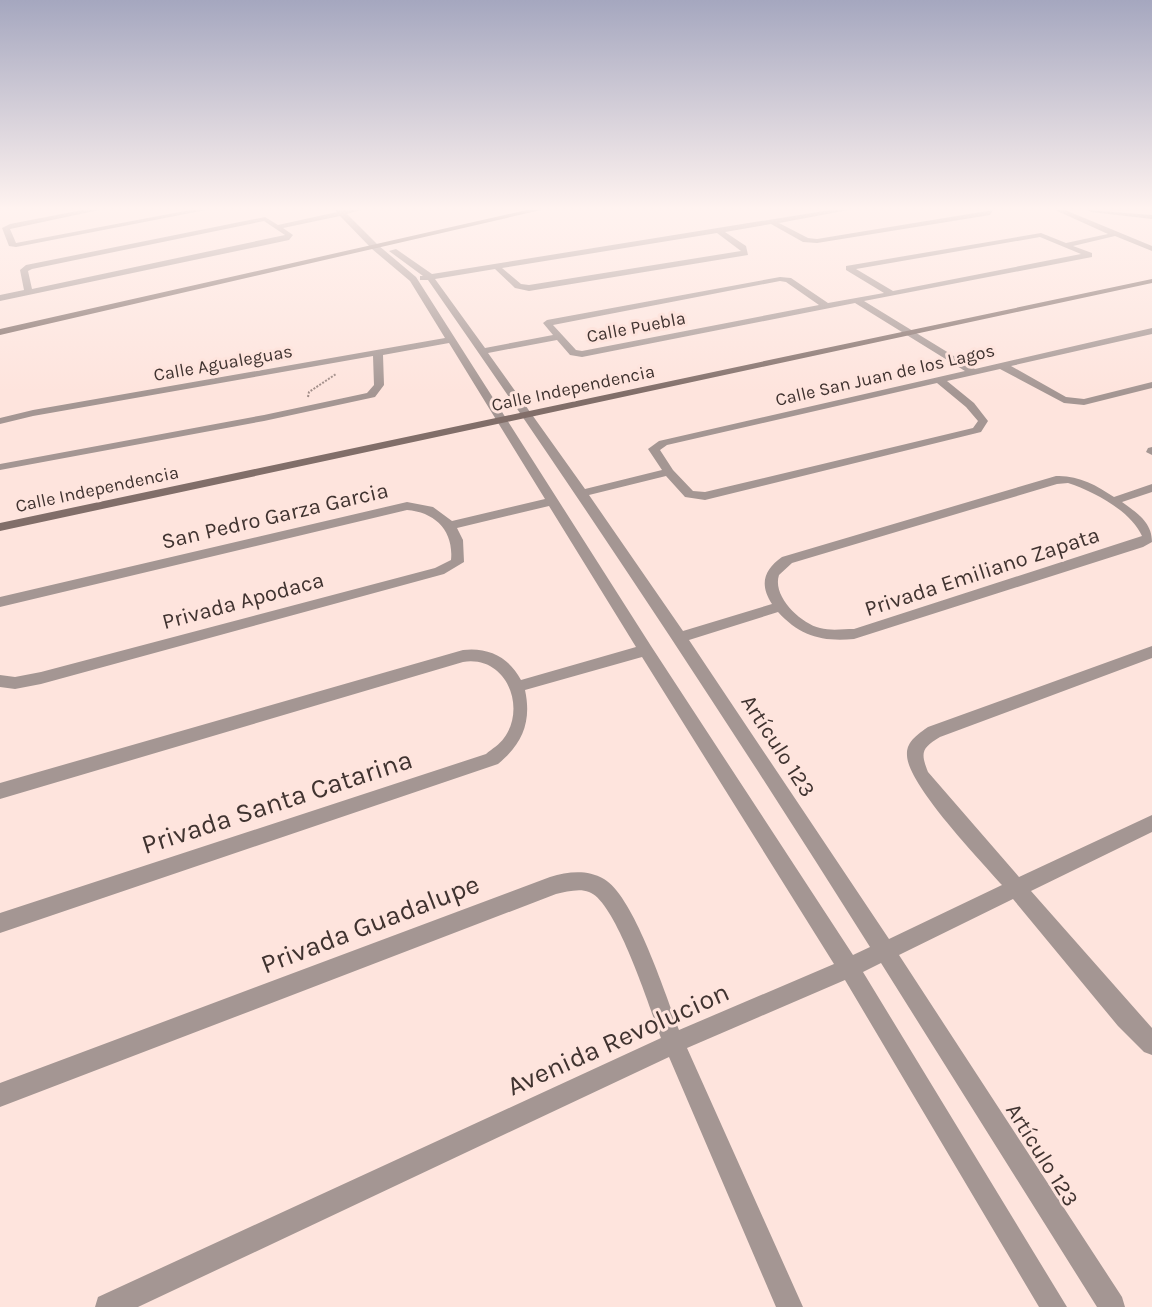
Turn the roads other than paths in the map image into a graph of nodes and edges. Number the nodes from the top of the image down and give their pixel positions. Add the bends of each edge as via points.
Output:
1 (24, 271) edge
2 (128, 271) edge
3 (264, 271) edge
4 (412, 271) edge
5 (465, 271) edge
6 (501, 271) edge
7 (634, 271) edge
8 (854, 271) edge
9 (1008, 271) edge
10 (421, 278) junction
11 (1152, 281) edge
12 (29, 292) junction
13 (892, 294) junction
14 (0, 298) edge
15 (856, 300) junction
16 (826, 306) junction
17 (1152, 331) edge
18 (0, 332) edge
19 (910, 333) junction
20 (559, 337) junction
21 (452, 340) junction
22 (483, 351) junction
23 (378, 354) junction
24 (1001, 365) junction
25 (974, 372) junction
26 (941, 381) junction
27 (1152, 385) edge
28 (526, 415) junction
29 (503, 419) junction
30 (0, 421) edge
31 (0, 467) edge
32 (669, 472) junction
33 (1152, 488) edge
34 (580, 494) junction
35 (554, 501) junction
36 (1113, 501) junction
37 (450, 526) junction
38 (0, 527) edge
39 (0, 602) edge
40 (781, 606) junction
41 (681, 637) junction
42 (646, 650) junction
43 (1152, 652) edge
44 (0, 681) edge
45 (516, 687) junction
46 (0, 791) edge
47 (1152, 823) edge
48 (1016, 887) junction
49 (0, 922) edge
50 (885, 950) junction
51 (849, 968) junction
52 (674, 1043) junction
53 (1152, 1044) edge
54 (0, 1095) edge
55 (784, 1305) edge
56 (108, 1307) edge
57 (1054, 1307) edge
58 (1112, 1307) edge

1 - 12 street
2 - 12 street
3 - 18 street
4 - 10 street, Artículo 123
5 - 10 street
6 - 7 street via 518,286 529,288
8 - 13 street
9 - 13 street, Calle Puebla
10 - 21 street, Artículo 123
10 - 22 street, Artículo 123
11 - 19 street, Calle Independencia
12 - 14 street
13 - 15 street, Calle Puebla
15 - 16 street, Calle Puebla
15 - 19 street
16 - 20 street, Calle Puebla via 577,354
16 - 20 street via 788,280 780,279 547,322
17 - 24 street, Calle San Juan de los Lagos
19 - 25 street
19 - 28 street, Calle Independencia
20 - 22 street
21 - 23 street, Calle Agualeguas
21 - 29 street, Artículo 123
22 - 28 street, Artículo 123
23 - 30 street, Calle Agualeguas
23 - 31 street via 379,385 371,395
24 - 25 street, Calle San Juan de los Lagos
24 - 27 street via 1073,403
25 - 26 street, Calle San Juan de los Lagos
26 - 32 street, Calle San Juan de los Lagos via 663,443 654,449
26 - 32 street via 978,413 983,421 977,430 713,496 689,494
28 - 29 street, Calle Independencia
28 - 34 street, Artículo 123
29 - 35 street, Artículo 123
29 - 38 street, Calle Independencia
32 - 34 street
33 - 36 street, Privada Emiliano Zapata
34 - 41 street, Artículo 123
35 - 37 street
35 - 42 street, Artículo 123
36 - 40 street, Privada Emiliano Zapata via 1072,480 1056,480 787,560 770,582
36 - 40 street, Privada Emiliano Zapata via 1143,526 1149,538 854,634 813,632 798,624
37 - 39 street, San Pedro Garza Garcia via 438,513 421,505 392,508
37 - 44 street, Privada Apodaca via 458,543 457,562 439,571 41,678
40 - 41 street
41 - 50 street, Artículo 123
42 - 45 street
42 - 51 street, Artículo 123
43 - 48 street via 934,732 914,750 922,777
45 - 46 street via 494,660 482,655 463,656
45 - 49 street, Privada Santa Catarina via 521,702 519,722 510,743 492,759
47 - 48 street, Avenida Revolucion
48 - 50 street, Avenida Revolucion
48 - 53 street
50 - 51 street, Avenida Revolucion
50 - 58 street, Artículo 123
51 - 52 street, Avenida Revolucion
51 - 57 street, Artículo 123
52 - 54 street, Privada Guadalupe via 613,901 601,887 585,881 563,883
52 - 55 street, Privada Guadalupe
52 - 56 street, Avenida Revolucion

